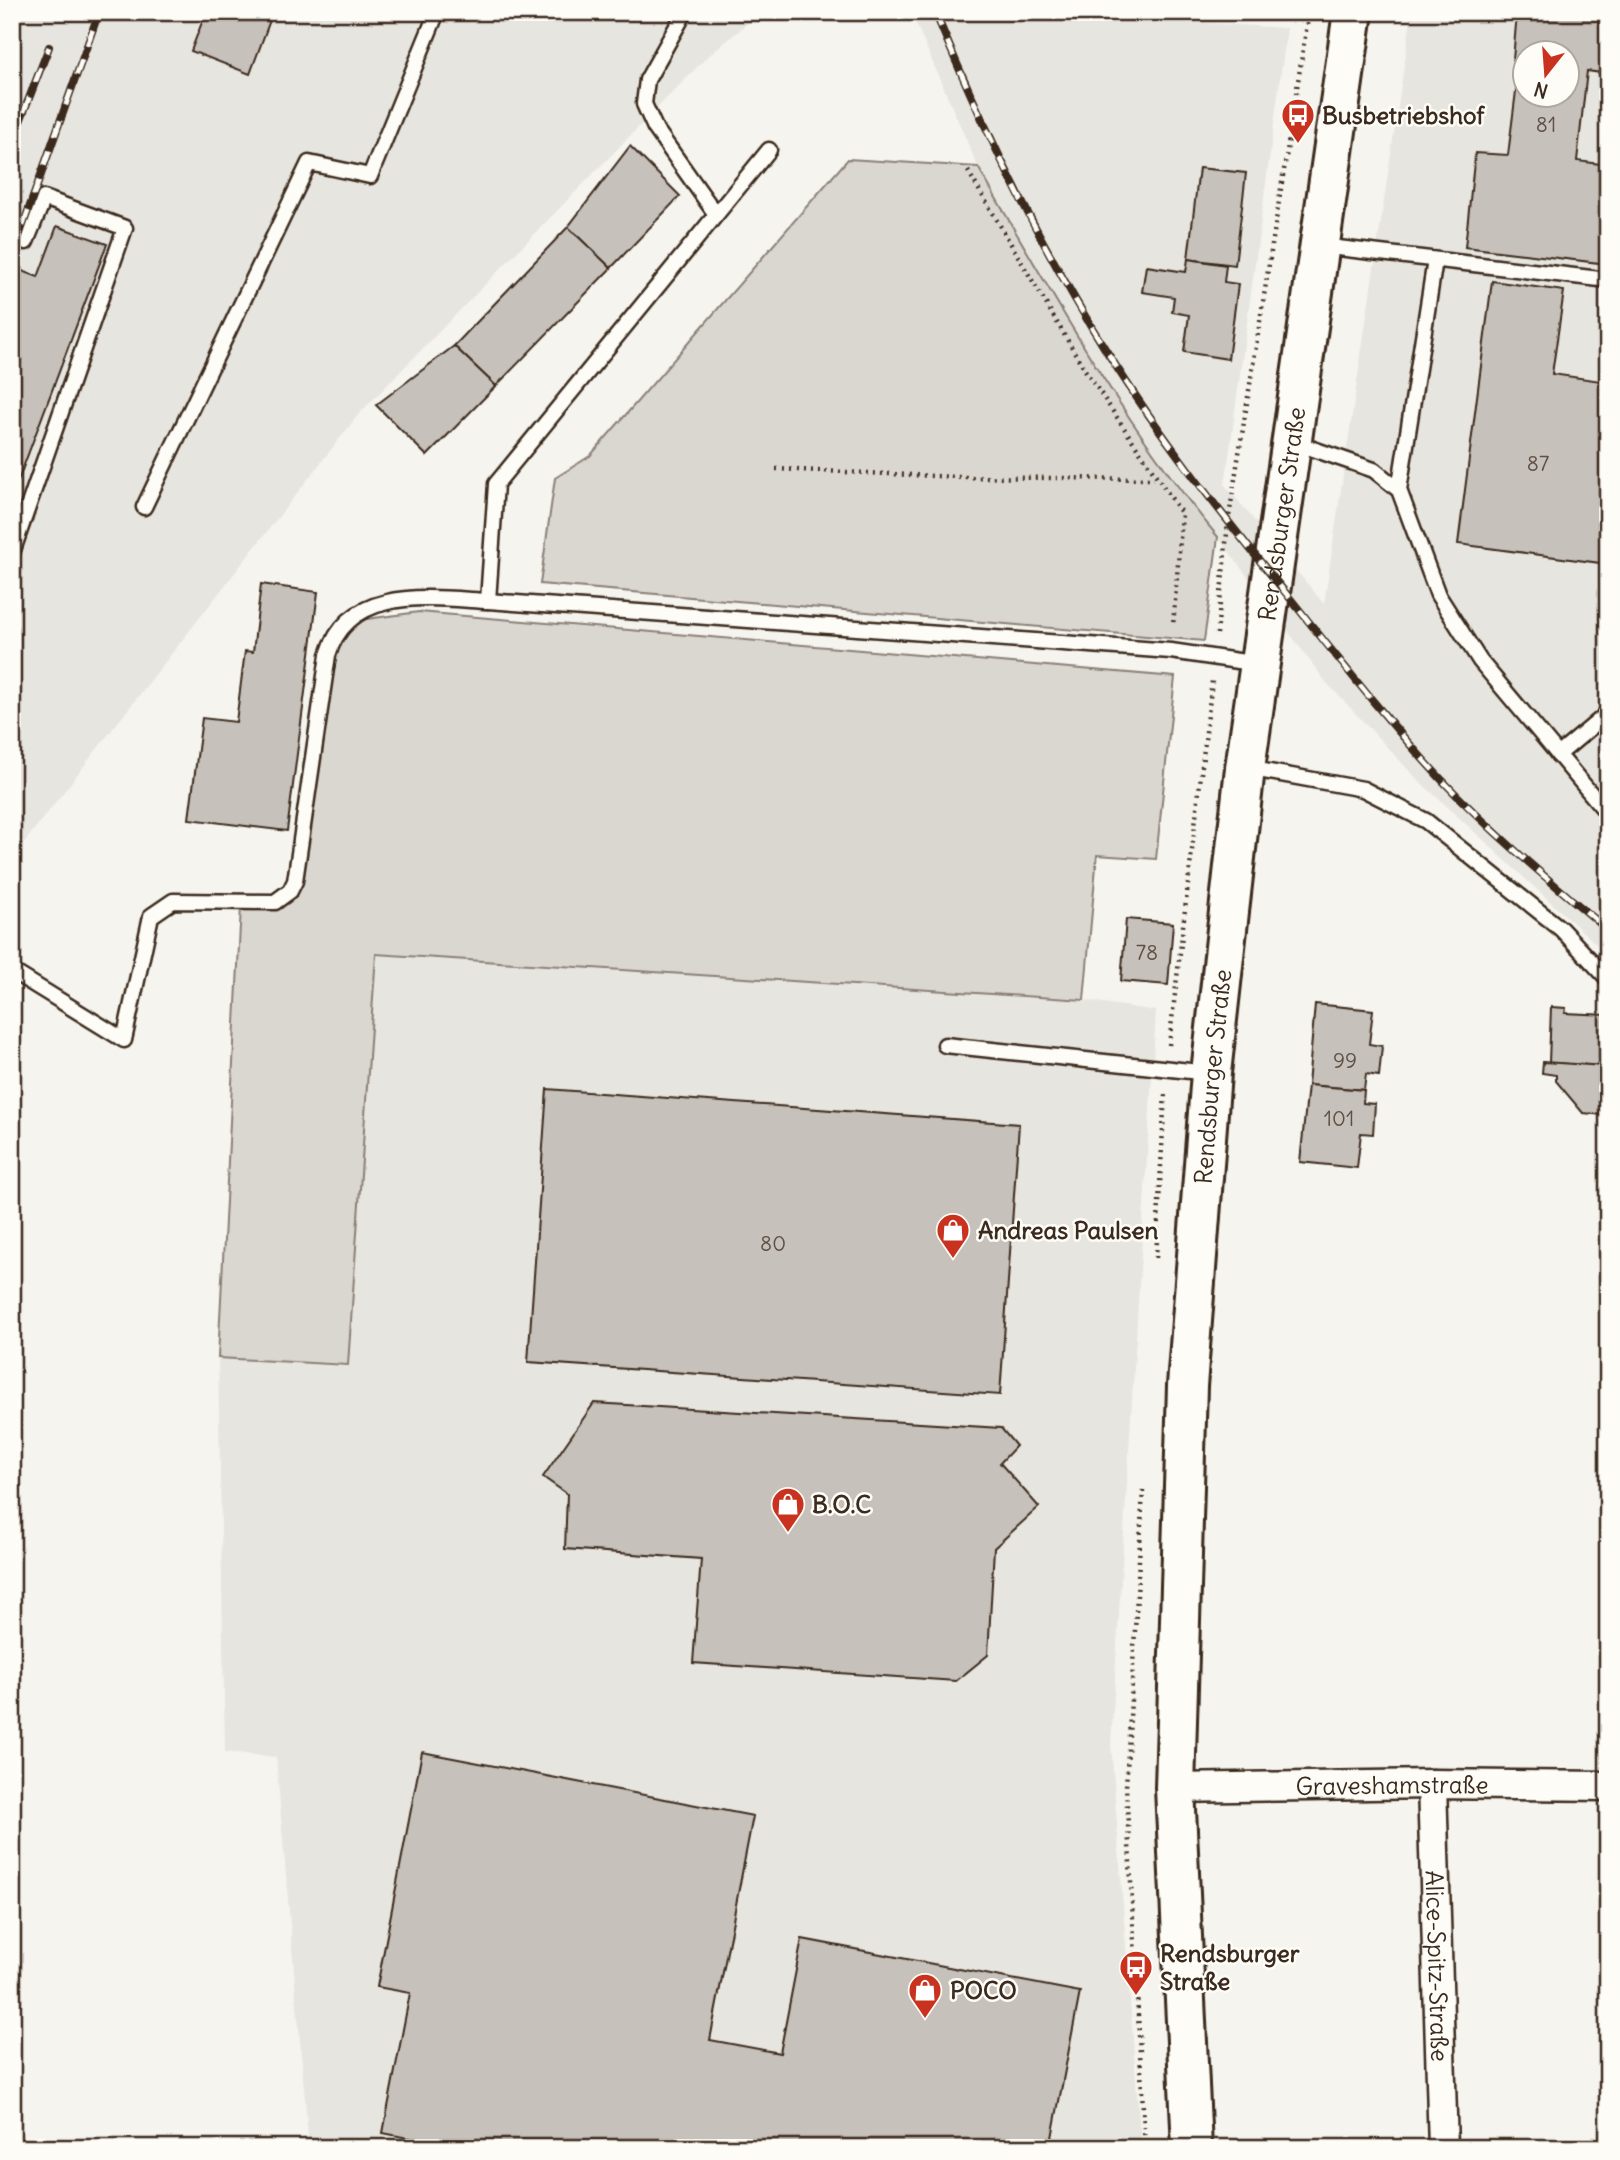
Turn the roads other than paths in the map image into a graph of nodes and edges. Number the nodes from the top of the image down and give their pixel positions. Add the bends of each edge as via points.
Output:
1 (437, 12) edge
2 (685, 12) edge
3 (1353, 12) edge
4 (769, 150) dead end
5 (715, 213) junction
6 (26, 242) dead end
7 (1320, 246) junction
8 (1435, 260) junction
9 (1608, 280) edge
10 (1292, 442) junction
11 (1399, 490) junction
12 (144, 507) dead end
13 (12, 553) edge
14 (488, 601) junction
15 (1260, 664) junction
16 (1608, 713) edge
17 (1558, 755) junction
18 (1245, 768) junction
19 (1608, 814) edge
20 (12, 971) edge
21 (1608, 979) edge
22 (945, 1045) dead end
23 (1211, 1073) junction
24 (1432, 1784) junction
25 (1608, 1786) edge
26 (1175, 1788) junction
27 (1192, 2148) edge
28 (1443, 2148) edge

1 - 12 lane via 370,176 309,163
2 - 5 lane via 647,80 644,104 655,128
3 - 7 street, Rendsburger Straße
4 - 5 lane
5 - 14 lane via 496,484
6 - 13 lane via 44,198 125,228
7 - 8 lane
7 - 10 street, Rendsburger Straße
8 - 9 lane
8 - 11 lane
10 - 11 lane via 1374,470
10 - 15 street, Rendsburger Straße
11 - 17 lane via 1438,595 1480,661
14 - 15 lane via 1171,652
14 - 20 lane via 396,601 365,608 342,623 328,655 290,891 275,902 173,901 151,916 124,1040
15 - 18 street, Rendsburger Straße
16 - 17 lane
17 - 19 lane
18 - 21 lane via 1363,789 1426,821 1561,929
18 - 23 street, Rendsburger Straße
22 - 23 lane
23 - 26 street, Rendsburger Straße via 1187,1386
24 - 25 street, Graveshamstraße
24 - 26 street, Graveshamstraße
24 - 28 street, Alice-Spitz-Straße
26 - 27 street, Rendsburger Straße

